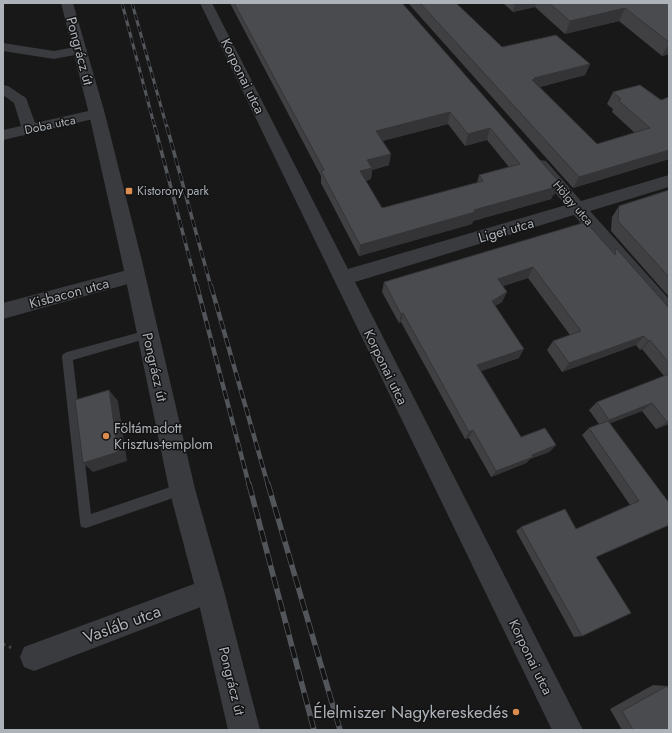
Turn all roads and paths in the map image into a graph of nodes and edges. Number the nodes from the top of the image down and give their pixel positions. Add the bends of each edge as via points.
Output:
1 (67, 3) edge
2 (206, 3) edge
3 (3, 47) edge
4 (80, 50) junction
5 (3, 89) edge
6 (97, 114) junction
7 (29, 129) junction
8 (3, 135) edge
9 (532, 156) edge
10 (669, 181) edge
11 (578, 209) junction
12 (135, 276) junction
13 (342, 278) junction
14 (3, 311) edge
15 (669, 312) edge
16 (148, 334) junction
17 (182, 489) junction
18 (210, 591) junction
19 (34, 657) dead end
20 (244, 730) edge
21 (568, 730) edge

1 - 4 street, Pongrácz út
2 - 13 street, Korponai utca
3 - 4 street via 54,56
4 - 6 street, Pongrácz út
5 - 7 street via 21,101
6 - 7 street, Doba utca
6 - 12 street, Pongrácz út
7 - 8 street, Doba utca
9 - 11 street, Hölgy utca
10 - 11 street, Liget utca
11 - 13 street, Liget utca
11 - 15 street, Hölgy utca
12 - 14 street, Kisbacon utca
12 - 16 street, Pongrácz út
13 - 21 street, Korponai utca
16 - 17 street, Pongrácz út
16 - 17 lane via 67,357 86,522
17 - 18 street, Pongrácz út
18 - 19 street, Vasláb utca
18 - 20 street, Pongrácz út

